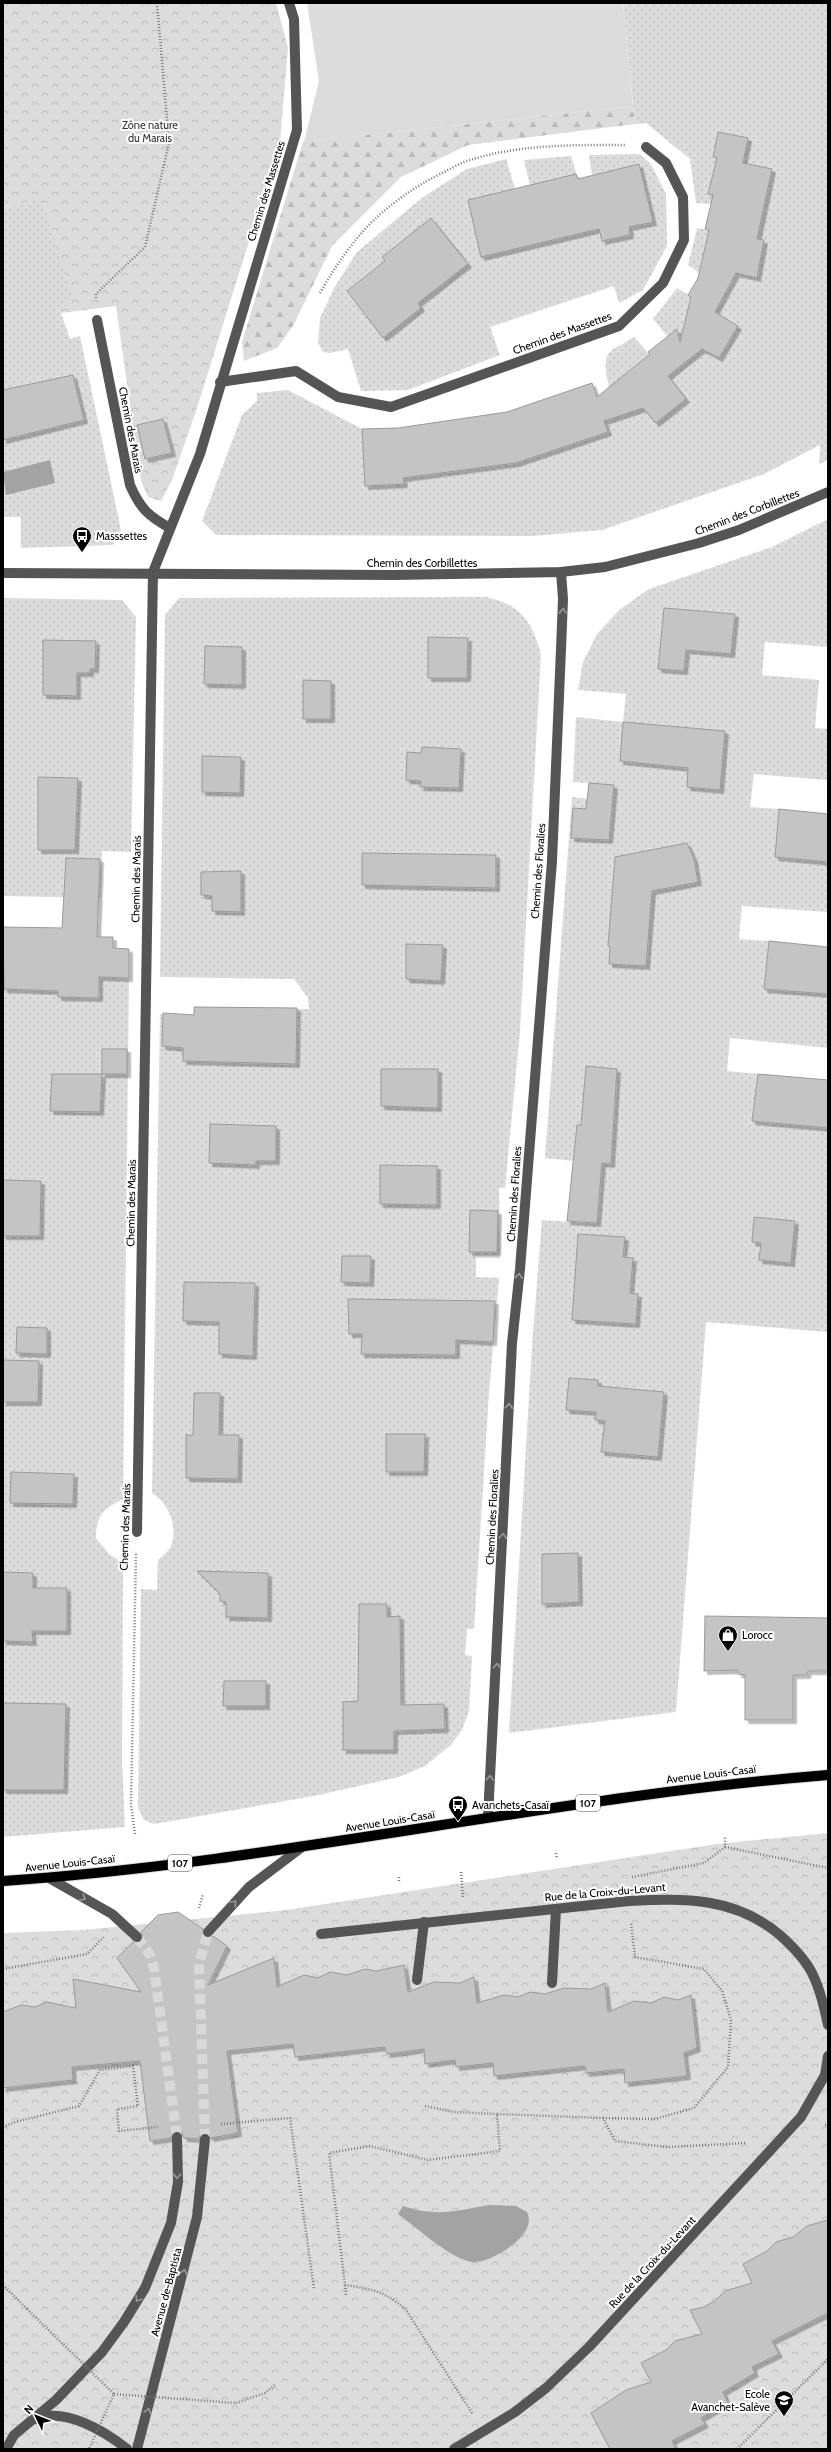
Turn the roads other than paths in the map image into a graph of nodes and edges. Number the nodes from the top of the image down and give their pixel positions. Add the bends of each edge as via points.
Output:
1 (289, 3) edge
2 (646, 147) road end
3 (97, 320) road end
4 (220, 382) junction
5 (828, 492) edge
6 (170, 528) junction
7 (153, 572) junction
8 (561, 572) junction
9 (3, 573) edge
10 (137, 1532) road end
11 (828, 1775) edge
12 (488, 1817) junction
13 (302, 1847) junction
14 (49, 1878) junction
15 (3, 1881) edge
16 (556, 1909) junction
17 (424, 1922) junction
18 (208, 1932) tunnel mouth
19 (321, 1934) dead end
20 (137, 1937) tunnel mouth
21 (417, 1980) dead end
22 (552, 1984) dead end
23 (828, 2025) edge
24 (828, 2056) edge
25 (177, 2137) tunnel mouth
26 (205, 2139) tunnel mouth
27 (29, 2422) junction
28 (6, 2449) edge
29 (127, 2449) edge
30 (137, 2449) edge
31 (454, 2449) edge

1 - 4 street, Chemin des Massettes via 294,18 297,130
2 - 4 street, Chemin des Massettes via 666,163 683,197 684,240 663,283 619,326 391,407 338,397 296,372
3 - 6 street, Chemin des Marais via 130,485 138,502 151,518
4 - 6 street, Chemin des Massettes via 200,454
5 - 8 street, Chemin des Corbillettes via 739,530 699,543 627,562
6 - 7 street, Chemin des Massettes
7 - 8 street, Chemin des Corbillettes via 402,575
7 - 9 street, Chemin des Corbillettes
7 - 10 street, Chemin des Marais
12 -> 8 street, Chemin des Floralies via 512,1343 552,861 562,642
11 - 12 main road, Avenue Louis-Casaï / 107 via 689,1788
12 - 13 main road, Avenue Louis-Casaï / 107
13 - 14 main road, Avenue Louis-Casaï / 107
18 -> 13 street via 249,1887
14 - 15 main road, Avenue Louis-Casaï / 107
14 -> 20 street via 112,1914
16 - 17 street, Rue de la Croix-du-Levant
16 - 22 street
16 - 23 street, Rue de la Croix-du-Levant via 674,1898 708,1902 740,1910 765,1922 792,1945 812,1972
17 - 19 street, Rue de la Croix-du-Levant
17 - 21 street
24 - 31 street, Rue de la Croix-du-Levant via 825,2075 802,2118 589,2347 546,2388 515,2412
25 -> 27 street, Avenue de-Baptista via 178,2182 171,2223 145,2288 102,2352 56,2400
30 -> 26 street, Avenue de-Baptista via 198,2217
27 - 28 street, Avenue de-Baptista via 14,2435
27 - 29 street via 47,2415 75,2420 112,2437

